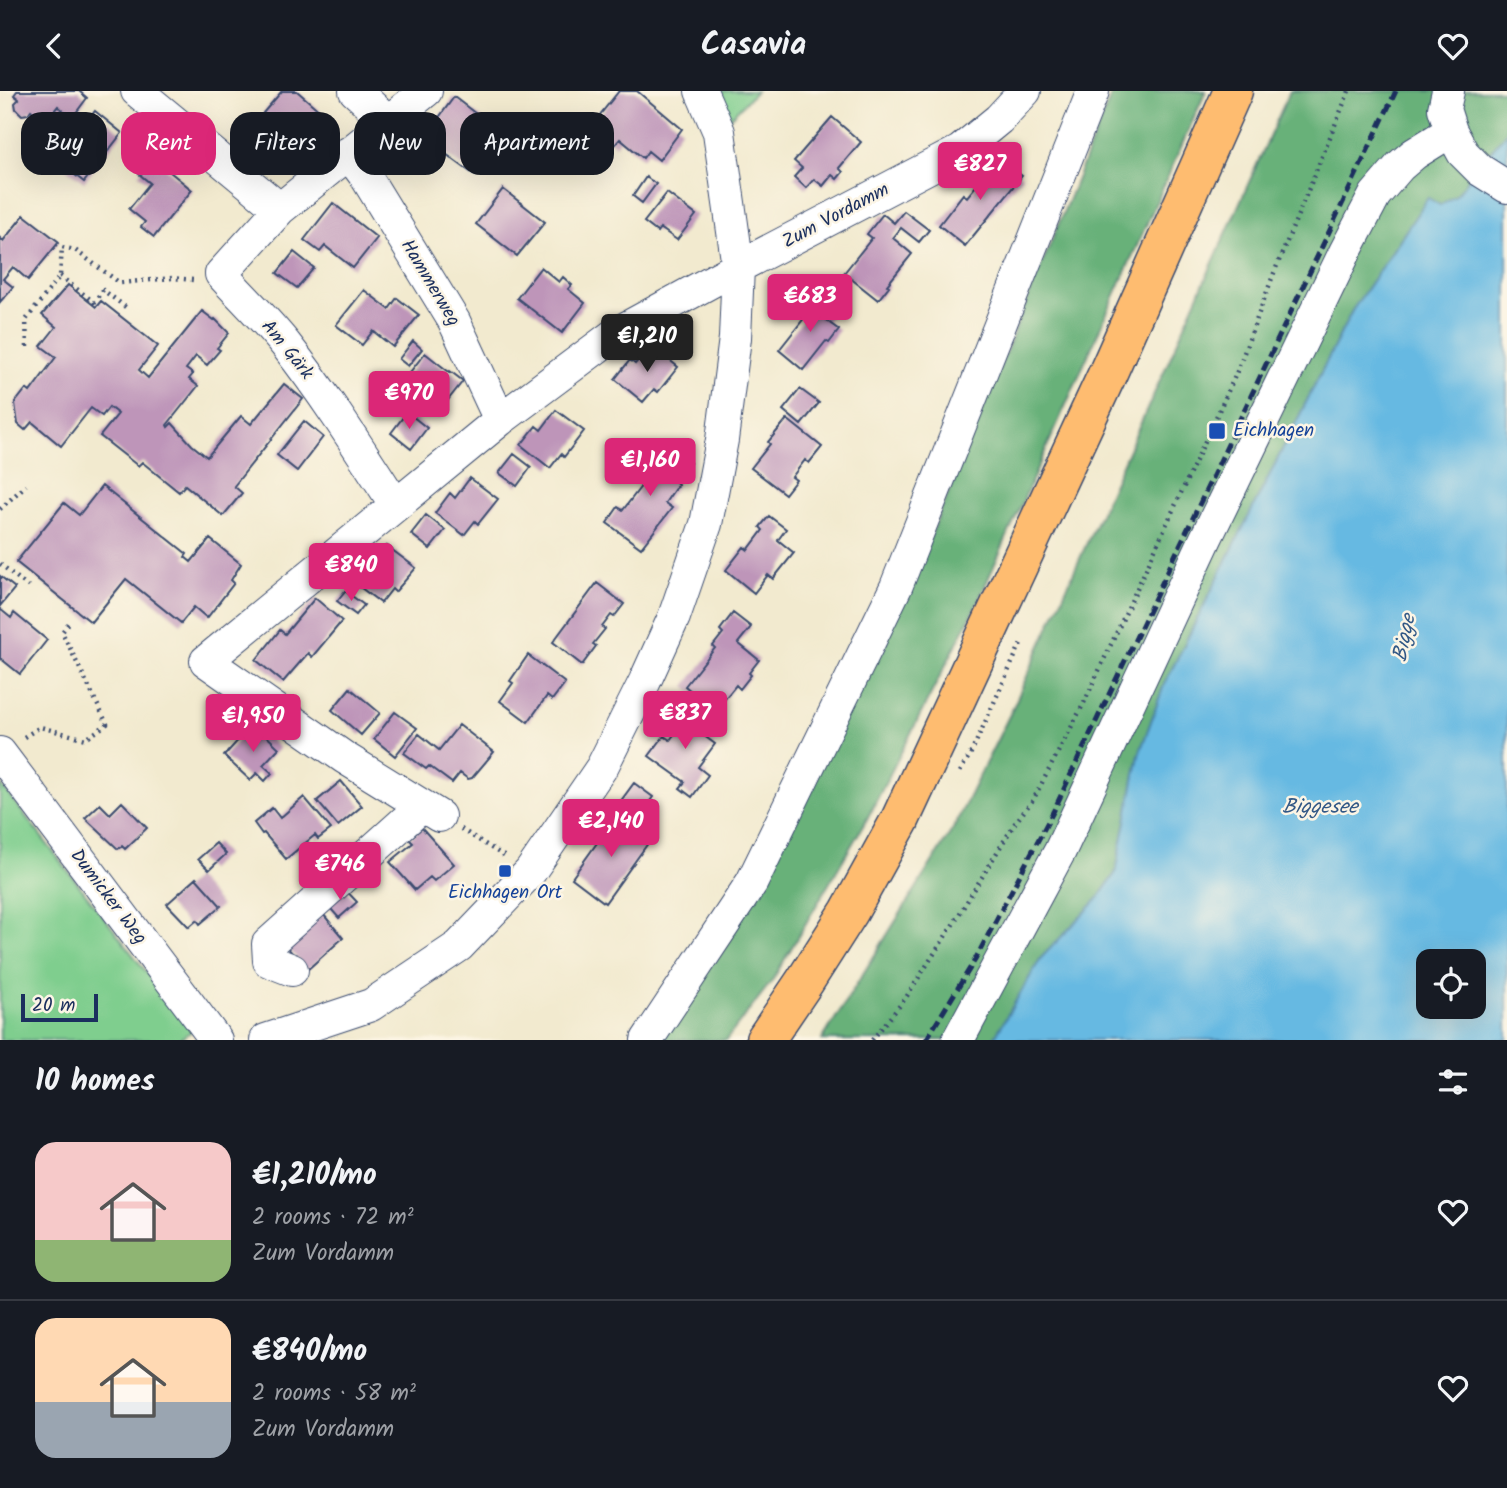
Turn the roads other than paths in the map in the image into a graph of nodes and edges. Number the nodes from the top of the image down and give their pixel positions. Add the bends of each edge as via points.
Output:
1 (137, 91) edge
2 (355, 91) edge
3 (426, 91) edge
4 (701, 91) edge
5 (1025, 91) edge
6 (1093, 91) edge
7 (1233, 91) edge
8 (1448, 91) edge
9 (378, 112) edge
10 (399, 112) edge
11 (1457, 142) junction
12 (354, 148) edge
13 (348, 153) junction
14 (1507, 187) edge
15 (280, 209) junction
16 (738, 267) junction
17 (500, 420) junction
18 (395, 504) junction
19 (0, 753) edge
20 (292, 970) dead end
21 (216, 1040) edge
22 (266, 1040) edge
23 (647, 1040) edge
24 (765, 1040) edge
25 (958, 1040) edge

1 - 15 street
2 - 9 street
3 - 10 street, Am Gärk
4 - 16 street via 719,132
5 - 16 street, Zum Vordamm via 960,151
6 - 23 street via 897,587 752,882
7 - 24 main road via 1107,377 900,820 849,912
8 - 11 street via 1444,109
11 - 14 street via 1479,170
11 - 25 street via 1407,160 1375,195 1206,538 1060,851
12 - 13 street, Am Gärk
13 - 15 street, Am Gärk
13 - 17 street, Hammerweg via 454,321
15 - 18 street, Am Gärk via 221,274 308,375
16 - 17 street, Zum Vordamm via 615,334
16 - 22 street via 722,440 706,524 674,617 601,767 530,873 459,946 371,1005
17 - 18 street, Zum Vordamm
18 - 20 street, Zum Vordamm via 206,661 345,758 431,811 384,842 268,944 269,961
19 - 21 street, Dumicker Weg

